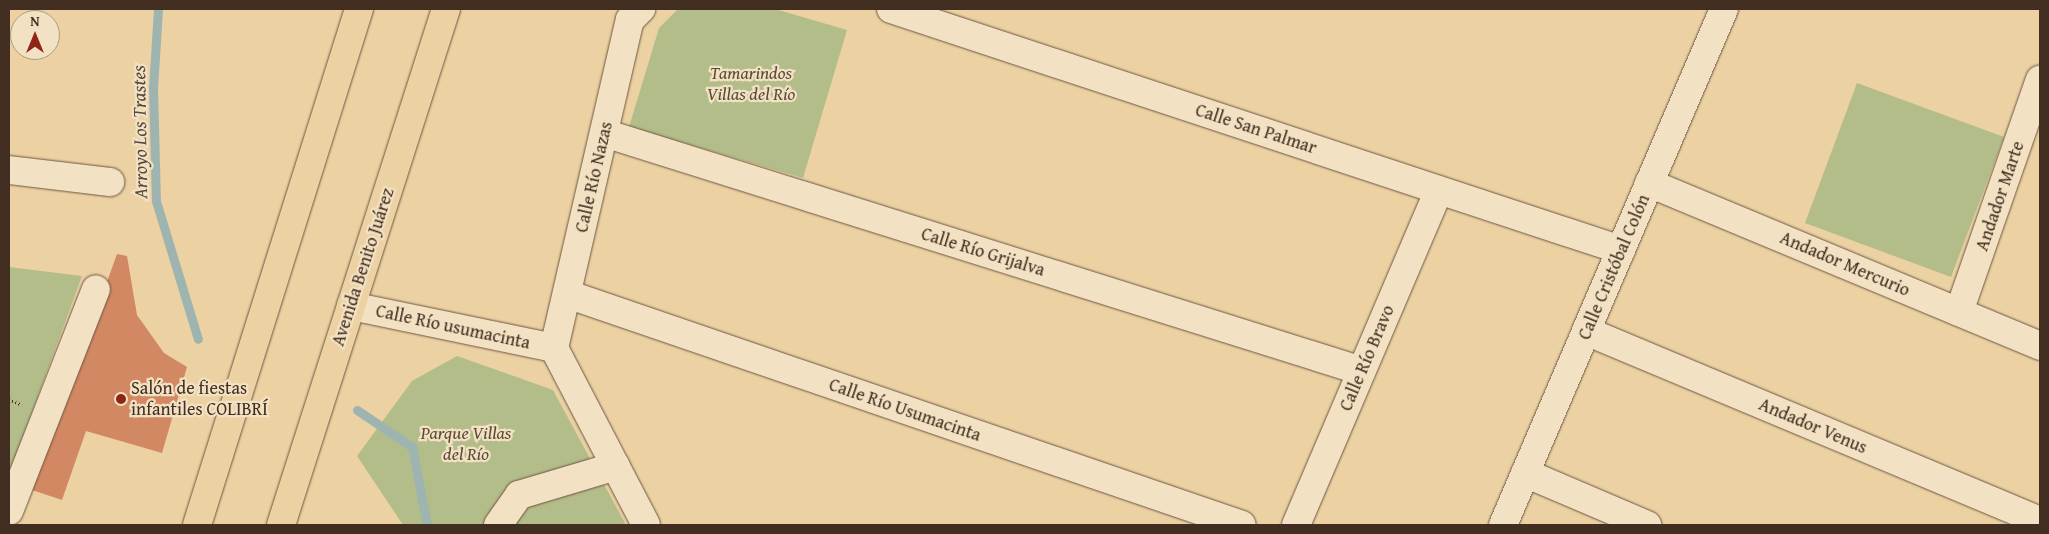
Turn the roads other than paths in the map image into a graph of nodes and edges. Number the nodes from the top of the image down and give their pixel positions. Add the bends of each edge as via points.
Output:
1 (359, 9) edge
2 (446, 9) edge
3 (641, 9) edge
4 (891, 9) edge
5 (1724, 9) edge
6 (2040, 80) edge
7 (604, 133) junction
8 (9, 170) edge
9 (110, 182) dead end
10 (1649, 183) junction
11 (1440, 190) junction
12 (1621, 250) junction
13 (96, 289) dead end
14 (567, 294) junction
15 (350, 306) junction
16 (1959, 312) junction
17 (1586, 331) junction
18 (2040, 346) edge
19 (554, 348) junction
20 (1362, 371) junction
21 (616, 466) junction
22 (1525, 473) junction
23 (9, 511) edge
24 (2040, 521) edge
25 (649, 524) edge
26 (197, 525) edge
27 (282, 525) edge
28 (498, 525) edge
29 (1242, 525) edge
30 (1296, 525) edge
31 (1503, 525) edge
32 (1647, 525) edge

1 - 26 main road
2 - 15 main road, Avenida Benito Juárez
3 - 7 street, Calle Río Nazas via 630,20
4 - 11 street, Calle San Palmar
5 - 10 street, Calle Cristóbal Colón
6 - 16 street, Andador Marte
7 - 14 street, Calle Río Nazas
7 - 20 street, Calle Río Grijalva
8 - 9 street
10 - 12 street, Calle Cristóbal Colón
10 - 16 street, Andador Mercurio
11 - 12 street, Calle San Palmar
11 - 20 street, Calle Río Bravo
12 - 17 street, Calle Cristóbal Colón
13 - 23 street
14 - 19 street, Calle Río Nazas
14 - 29 street, Calle Río Usumacinta
15 - 19 street, Calle Río usumacinta
15 - 27 main road, Avenida Benito Juárez
16 - 18 street, Andador Mercurio
17 - 22 street, Calle Cristóbal Colón
17 - 24 street, Andador Venus
19 - 21 street
20 - 30 street, Calle Río Bravo
21 - 25 street
21 - 28 street via 519,495
22 - 31 street, Calle Cristóbal Colón
22 - 32 street

